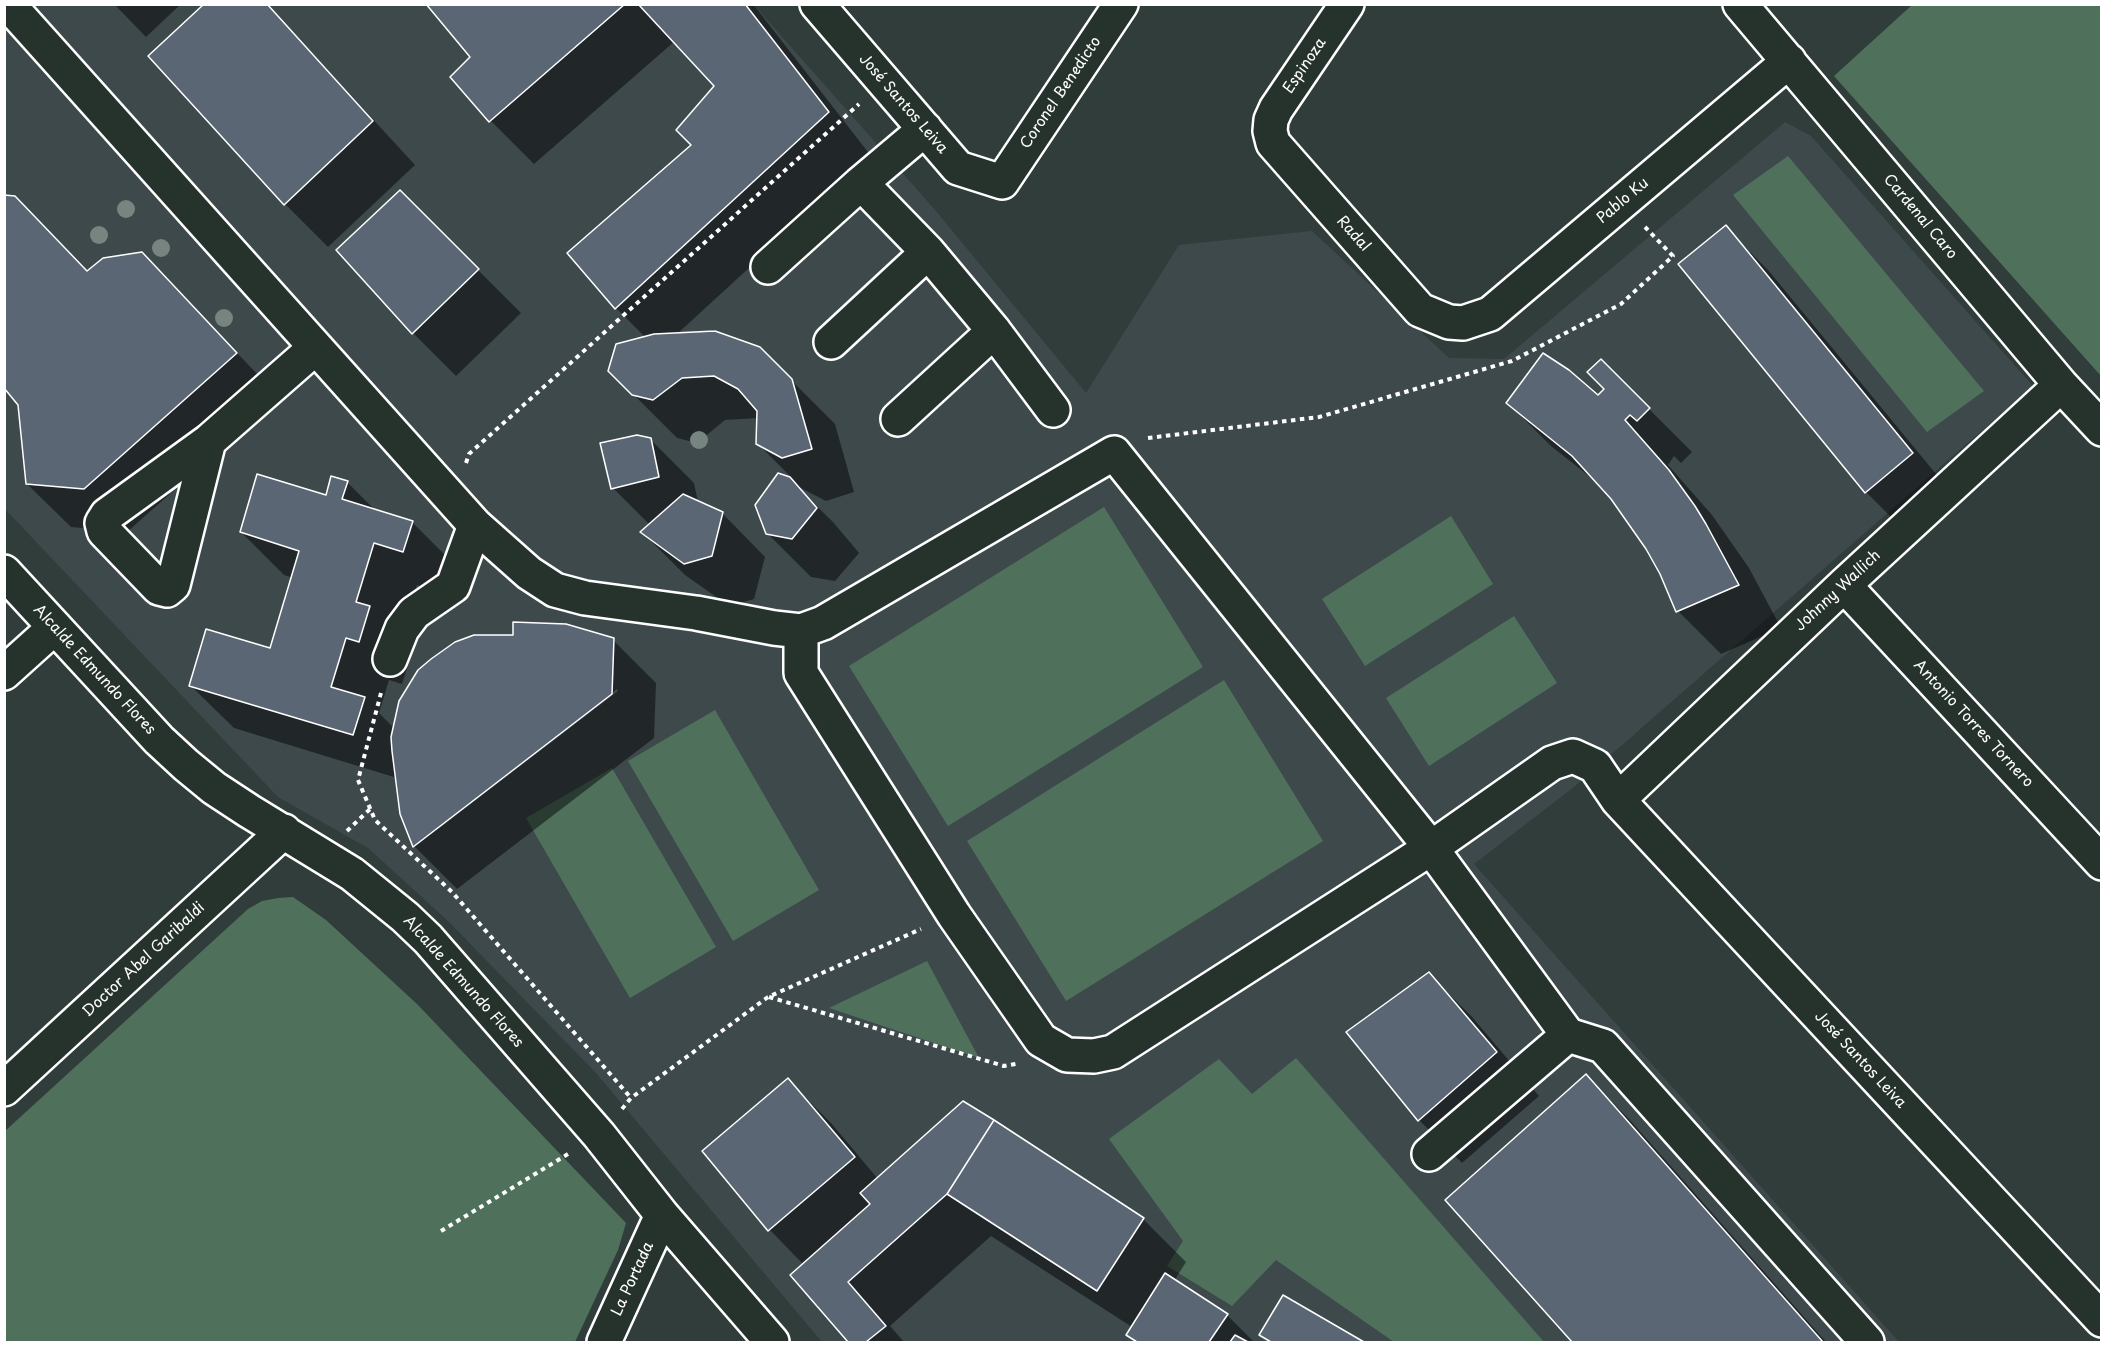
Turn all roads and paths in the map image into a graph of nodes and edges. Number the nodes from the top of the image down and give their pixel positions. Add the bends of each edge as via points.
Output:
1 (8, 4) edge
2 (818, 4) edge
3 (1121, 4) edge
4 (1347, 4) edge
5 (1740, 4) edge
6 (1789, 61) junction
7 (884, 81) junction
8 (925, 129) junction
9 (1270, 131) joint
10 (1002, 182) joint
11 (861, 183) junction
12 (1621, 203) junction
13 (927, 252) junction
14 (768, 267) dead end
15 (1449, 322) joint
16 (994, 331) junction
17 (831, 342) dead end
18 (315, 348) junction
19 (2061, 385) junction
20 (1053, 410) dead end
21 (898, 419) dead end
22 (2102, 429) edge
23 (209, 441) dead end
24 (1114, 453) junction
25 (453, 501) junction
26 (475, 525) junction
27 (4, 572) edge
28 (1844, 585) junction
29 (55, 627) junction
30 (801, 631) junction
31 (390, 659) joint
32 (4, 673) edge
33 (1618, 800) junction
34 (284, 831) junction
35 (1431, 848) junction
36 (2102, 863) edge
37 (954, 915) junction
38 (768, 997) junction
39 (1568, 1035) junction
40 (1067, 1055) junction
41 (4, 1089) edge
42 (631, 1098) junction
43 (599, 1135) junction
44 (1429, 1154) dead end
45 (662, 1215) junction
46 (441, 1231) dead end
47 (2102, 1320) edge
48 (604, 1342) edge
49 (772, 1342) edge
50 (1867, 1342) edge

1 - 18 street
2 - 7 street, José Santos Leiva
3 - 10 street, Coronel Benedicto
4 - 9 street, Espinoza via 1275,109
5 - 6 street, Cardenal Caro
6 - 12 street, Pablo Ku
6 - 19 street, Cardenal Caro
7 - 8 street, José Santos Leiva
7 - 25 path via 469,454
8 - 10 street, José Santos Leiva via 958,168
8 - 11 street
9 - 15 street, Radal via 1281,153 1420,310
11 - 13 street
11 - 14 street
12 - 15 street, Pablo Ku via 1490,314
12 - 24 path via 1673,256 1621,304 1512,361 1319,417 1144,438
13 - 16 street
13 - 17 street
16 - 20 street
16 - 21 street
18 - 23 street
18 - 25 street
19 - 22 street, Cardenal Caro
19 - 28 street, Johnny Wallich
24 - 30 street via 823,623
24 - 35 street
25 - 26 street
26 - 30 street via 528,573 555,590
26 - 31 street via 453,586 414,613 402,629
27 - 29 street, Alcalde Edmundo Flores
28 - 33 street, Johnny Wallich
28 - 36 street, Antonio Torres Tornero
29 - 32 street
29 - 34 street, Alcalde Edmundo Flores via 186,765 223,794
30 - 37 street via 801,673
31 - 42 path via 358,780 375,820 452,892
33 - 35 street, José Santos Leiva via 1595,766 1573,756 1552,763
33 - 47 street, José Santos Leiva
34 - 41 street, Doctor Abel Garibaldi
34 - 43 street, Alcalde Edmundo Flores via 352,874 405,916 457,970
35 - 39 street
35 - 40 street, José Santos Leiva via 1113,1052
37 - 38 path
37 - 40 street via 1041,1040
38 - 40 path via 1004,1066
38 - 42 path
39 - 44 street
39 - 50 street via 1603,1046
42 - 43 path
43 - 45 street, Alcalde Edmundo Flores
43 - 46 path
45 - 48 street, La Portada
45 - 49 street, Alcalde Edmundo Flores

